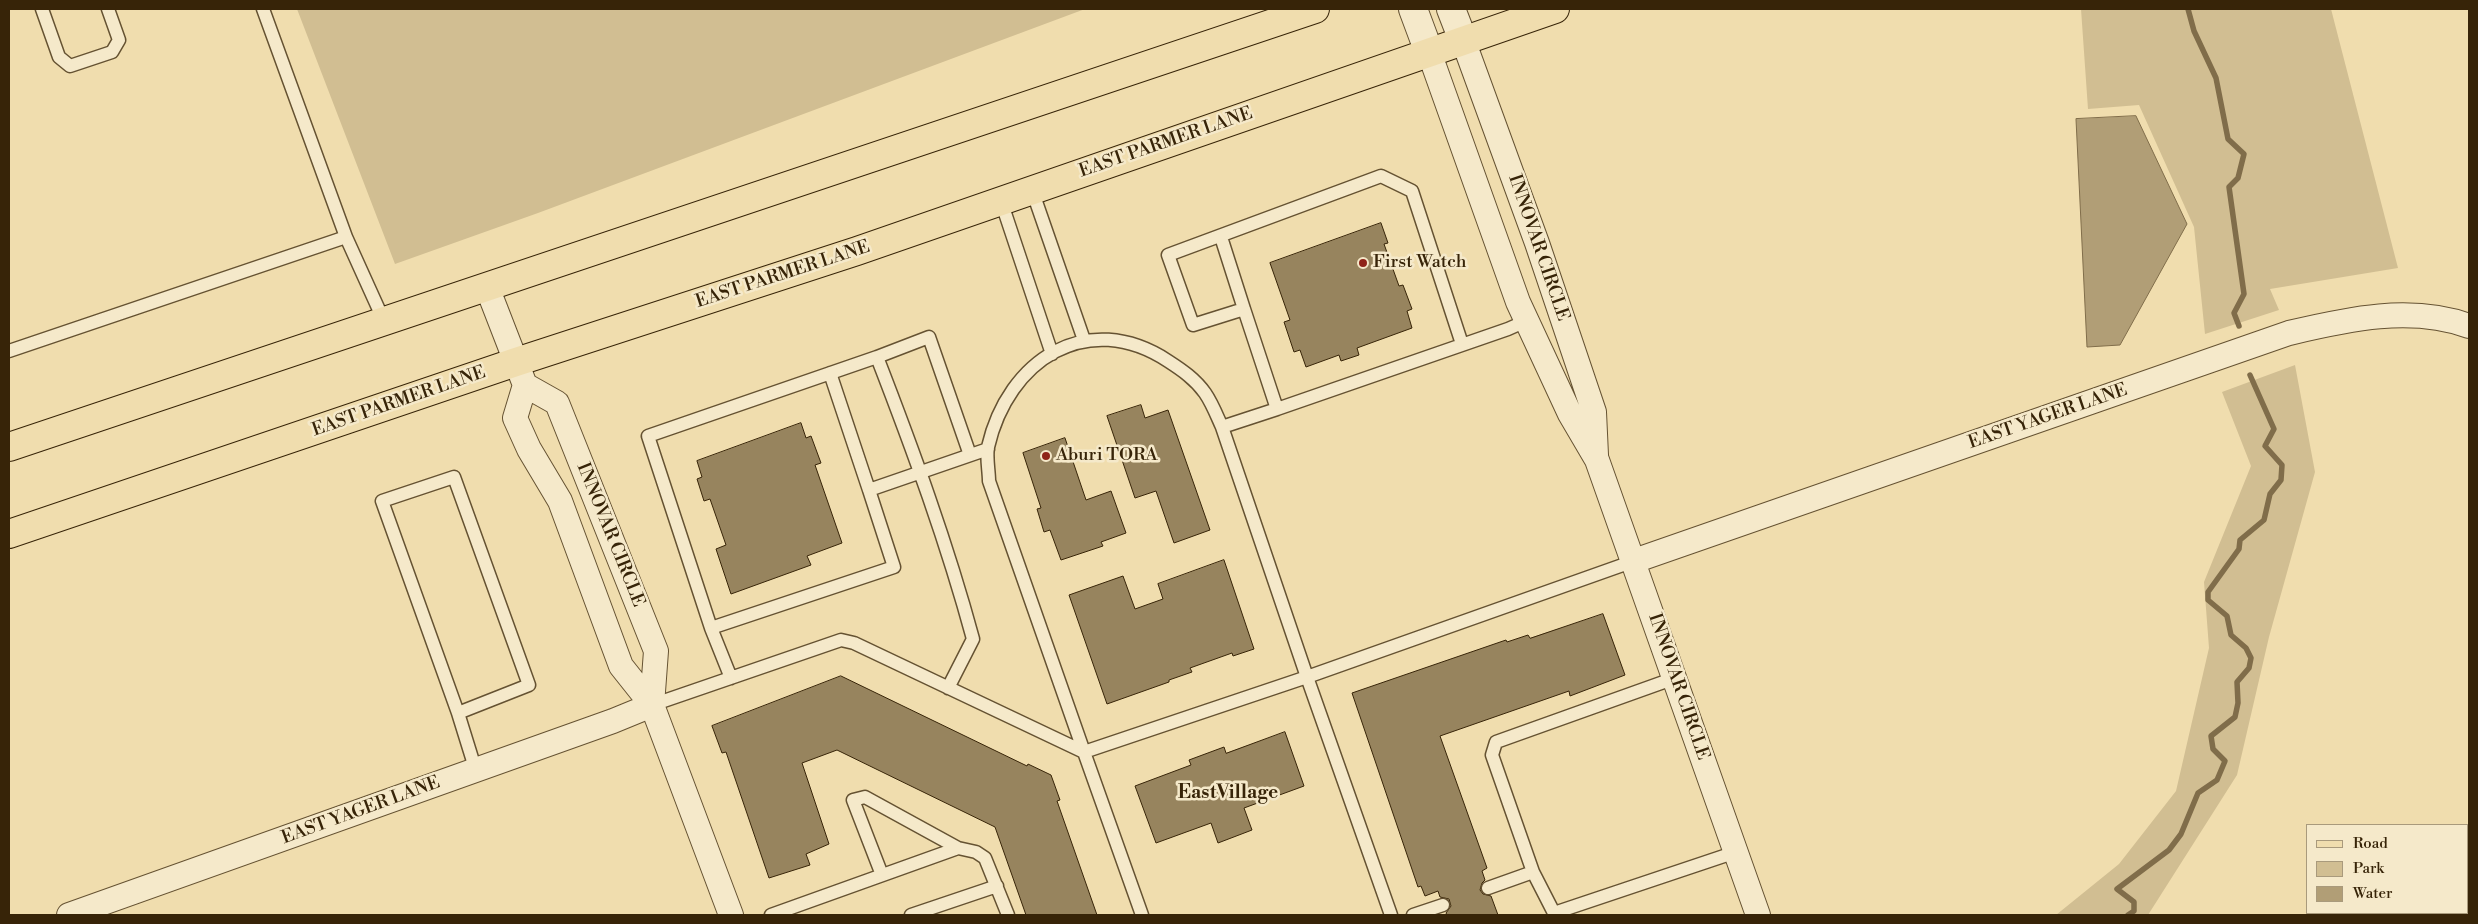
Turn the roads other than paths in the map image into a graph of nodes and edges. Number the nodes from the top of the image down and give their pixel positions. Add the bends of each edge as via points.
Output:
1 (42, 9) edge
2 (108, 9) edge
3 (263, 9) edge
4 (1315, 9) edge
5 (1413, 9) edge
6 (1451, 9) edge
7 (1555, 9) edge
8 (1463, 40) junction
9 (1429, 52) junction
10 (1032, 190) junction
11 (1002, 201) junction
12 (346, 237) junction
13 (1221, 237) junction
14 (487, 287) junction
15 (1244, 309) junction
16 (384, 321) junction
17 (1526, 321) junction
18 (2469, 326) edge
19 (1084, 340) junction
20 (1462, 344) junction
21 (9, 351) edge
22 (1052, 354) junction
23 (877, 357) junction
24 (830, 373) junction
25 (520, 374) junction
26 (1277, 409) junction
27 (1222, 427) junction
28 (9, 447) edge
29 (988, 449) junction
30 (970, 455) junction
31 (1597, 460) junction
32 (922, 472) junction
33 (869, 490) junction
34 (9, 534) edge
35 (1634, 560) junction
36 (711, 628) junction
37 (1307, 677) junction
38 (731, 678) junction
39 (1675, 678) junction
40 (948, 688) junction
41 (652, 705) junction
42 (458, 713) junction
43 (1084, 752) junction
44 (476, 770) junction
45 (958, 848) junction
46 (1736, 852) junction
47 (1533, 872) junction
48 (882, 875) junction
49 (997, 886) junction
50 (1488, 888) dead end
51 (1443, 905) dead end
52 (805, 910) edge
53 (69, 915) edge
54 (731, 915) edge
55 (771, 915) edge
56 (911, 915) edge
57 (1008, 915) edge
58 (1142, 915) edge
59 (1391, 915) edge
60 (1412, 915) edge
61 (1758, 915) edge

1 - 2 lane via 60,57 70,66 112,52 119,40
3 - 12 lane
4 - 14 main road
5 - 9 street
6 - 8 street
7 - 8 main road, EAST PARMER LANE
8 - 9 main road, EAST PARMER LANE
8 - 31 street, INNOVAR CIRCLE via 1594,412
9 - 10 main road, EAST PARMER LANE
9 - 17 street, INNOVAR CIRCLE
10 - 11 main road, EAST PARMER LANE
10 - 19 lane
11 - 22 lane
11 - 25 main road, EAST PARMER LANE
12 - 16 lane
12 - 21 lane
13 - 15 lane
13 - 15 lane via 1168,255 1193,325
13 - 20 lane via 1381,176 1412,191
14 - 16 main road
14 - 25 street
15 - 26 lane
16 - 28 main road
17 - 20 lane
17 - 31 street, INNOVAR CIRCLE via 1570,414
18 - 35 street, EAST YAGER LANE via 2450,319 2403,314 2334,322 2289,333
19 - 22 lane
19 - 27 lane via 1125,340 1156,353 1186,372 1206,394
20 - 26 lane
22 - 29 lane via 1026,374 1012,390
23 - 24 lane
23 - 30 lane via 929,336
23 - 32 lane
24 - 33 lane
24 - 36 lane via 648,436
25 - 34 main road, EAST PARMER LANE
25 - 41 street, INNOVAR CIRCLE via 515,418 560,501 621,666
25 - 41 street, INNOVAR CIRCLE via 557,404 653,642 656,651
26 - 27 lane
27 - 37 lane
29 - 30 lane
29 - 43 lane via 989,481
30 - 32 lane
31 - 35 street, INNOVAR CIRCLE
32 - 33 lane
32 - 40 lane via 973,639
33 - 36 lane via 894,567
35 - 37 lane
35 - 39 street, INNOVAR CIRCLE
36 - 38 lane
37 - 43 lane
37 - 59 lane
38 - 40 lane via 841,640 854,643
38 - 41 lane
39 - 46 street, INNOVAR CIRCLE
39 - 47 lane via 1496,742 1492,755
40 - 43 lane
41 - 44 street, EAST YAGER LANE
41 - 54 street, INNOVAR CIRCLE
42 - 42 lane via 529,685 454,477 382,501
42 - 44 lane
43 - 58 lane
44 - 53 street, EAST YAGER LANE
45 - 48 lane
45 - 48 lane via 865,796 853,800
45 - 49 lane via 976,852 985,858
46 - 47 lane via 1554,913
46 - 61 street, INNOVAR CIRCLE
47 - 50 lane
48 - 52 lane
49 - 56 lane
49 - 57 lane
51 - 60 lane
52 - 55 lane

